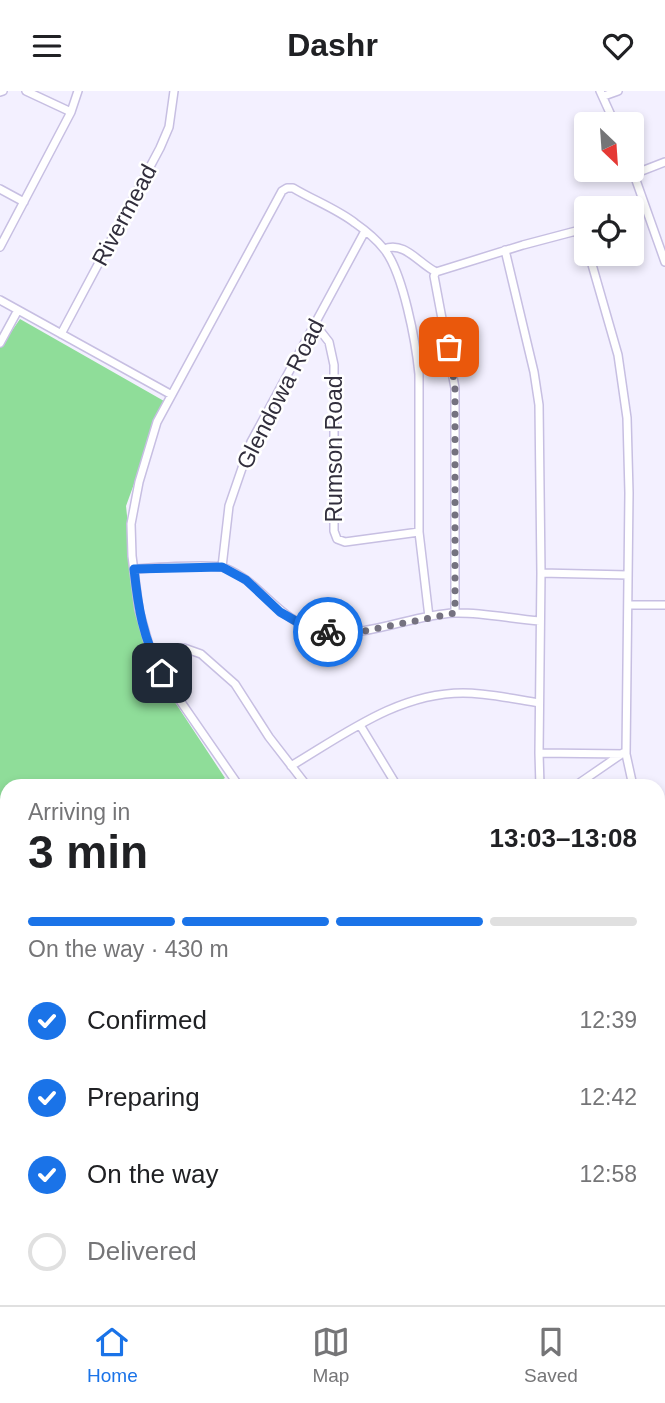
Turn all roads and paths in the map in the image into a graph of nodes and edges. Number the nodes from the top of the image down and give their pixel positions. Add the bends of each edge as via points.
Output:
1 (26, 91) edge
2 (78, 91) edge
3 (174, 91) edge
4 (618, 91) edge
5 (602, 94) edge
6 (610, 112) edge
7 (71, 113) junction
8 (665, 162) edge
9 (644, 168) edge
10 (637, 182) edge
11 (0, 189) edge
12 (24, 202) junction
13 (365, 231) junction
14 (574, 232) edge
15 (0, 247) edge
16 (384, 249) junction
17 (663, 249) edge
18 (505, 250) junction
19 (665, 262) edge
20 (592, 266) edge
21 (436, 272) junction
22 (0, 300) edge
23 (18, 310) junction
24 (315, 324) junction
25 (61, 334) junction
26 (0, 343) edge
27 (170, 394) junction
28 (419, 532) junction
29 (222, 567) junction
30 (134, 569) junction
31 (541, 573) junction
32 (628, 575) junction
33 (628, 605) junction
34 (665, 605) edge
35 (455, 613) junction
36 (429, 617) junction
37 (540, 621) junction
38 (152, 656) junction
39 (539, 703) junction
40 (360, 725) junction
41 (539, 753) junction
42 (625, 753) junction
43 (291, 766) junction
44 (234, 779) edge
45 (301, 779) edge
46 (393, 779) edge
47 (540, 779) edge
48 (586, 779) edge
49 (632, 779) edge

1 - 7 street
2 - 7 street
3 - 25 street, Rivermead via 169,127 160,148
4 - 5 street
5 - 6 street
7 - 12 street
8 - 9 street
10 - 17 street
11 - 12 street
12 - 15 street
13 - 16 street
13 - 24 street, Glendowa Road
13 - 27 street via 293,188 282,191
14 - 18 street
16 - 21 street via 400,247
16 - 28 street via 402,293 416,350
17 - 19 street
18 - 21 street
18 - 31 street via 538,405
20 - 32 street via 623,384
21 - 35 street via 455,388
22 - 23 street
23 - 25 street
23 - 26 street
24 - 28 street, Rumson Road via 329,341 334,365 337,539 345,542
24 - 29 street, Glendowa Road via 244,457 229,506
25 - 27 street
27 - 30 street via 149,442 137,491 130,538
28 - 36 street
29 - 30 street
29 - 36 street via 306,627 359,632
30 - 38 street
31 - 32 street
31 - 37 street
32 - 33 street
33 - 34 street
33 - 42 street
35 - 36 street
35 - 37 street
37 - 39 street
38 - 43 street via 184,648 201,654 235,684
38 - 44 street
39 - 40 street via 449,694 401,704
39 - 41 street
40 - 43 street
40 - 46 street
41 - 42 street
41 - 47 street
42 - 48 street
42 - 49 street
43 - 45 street

